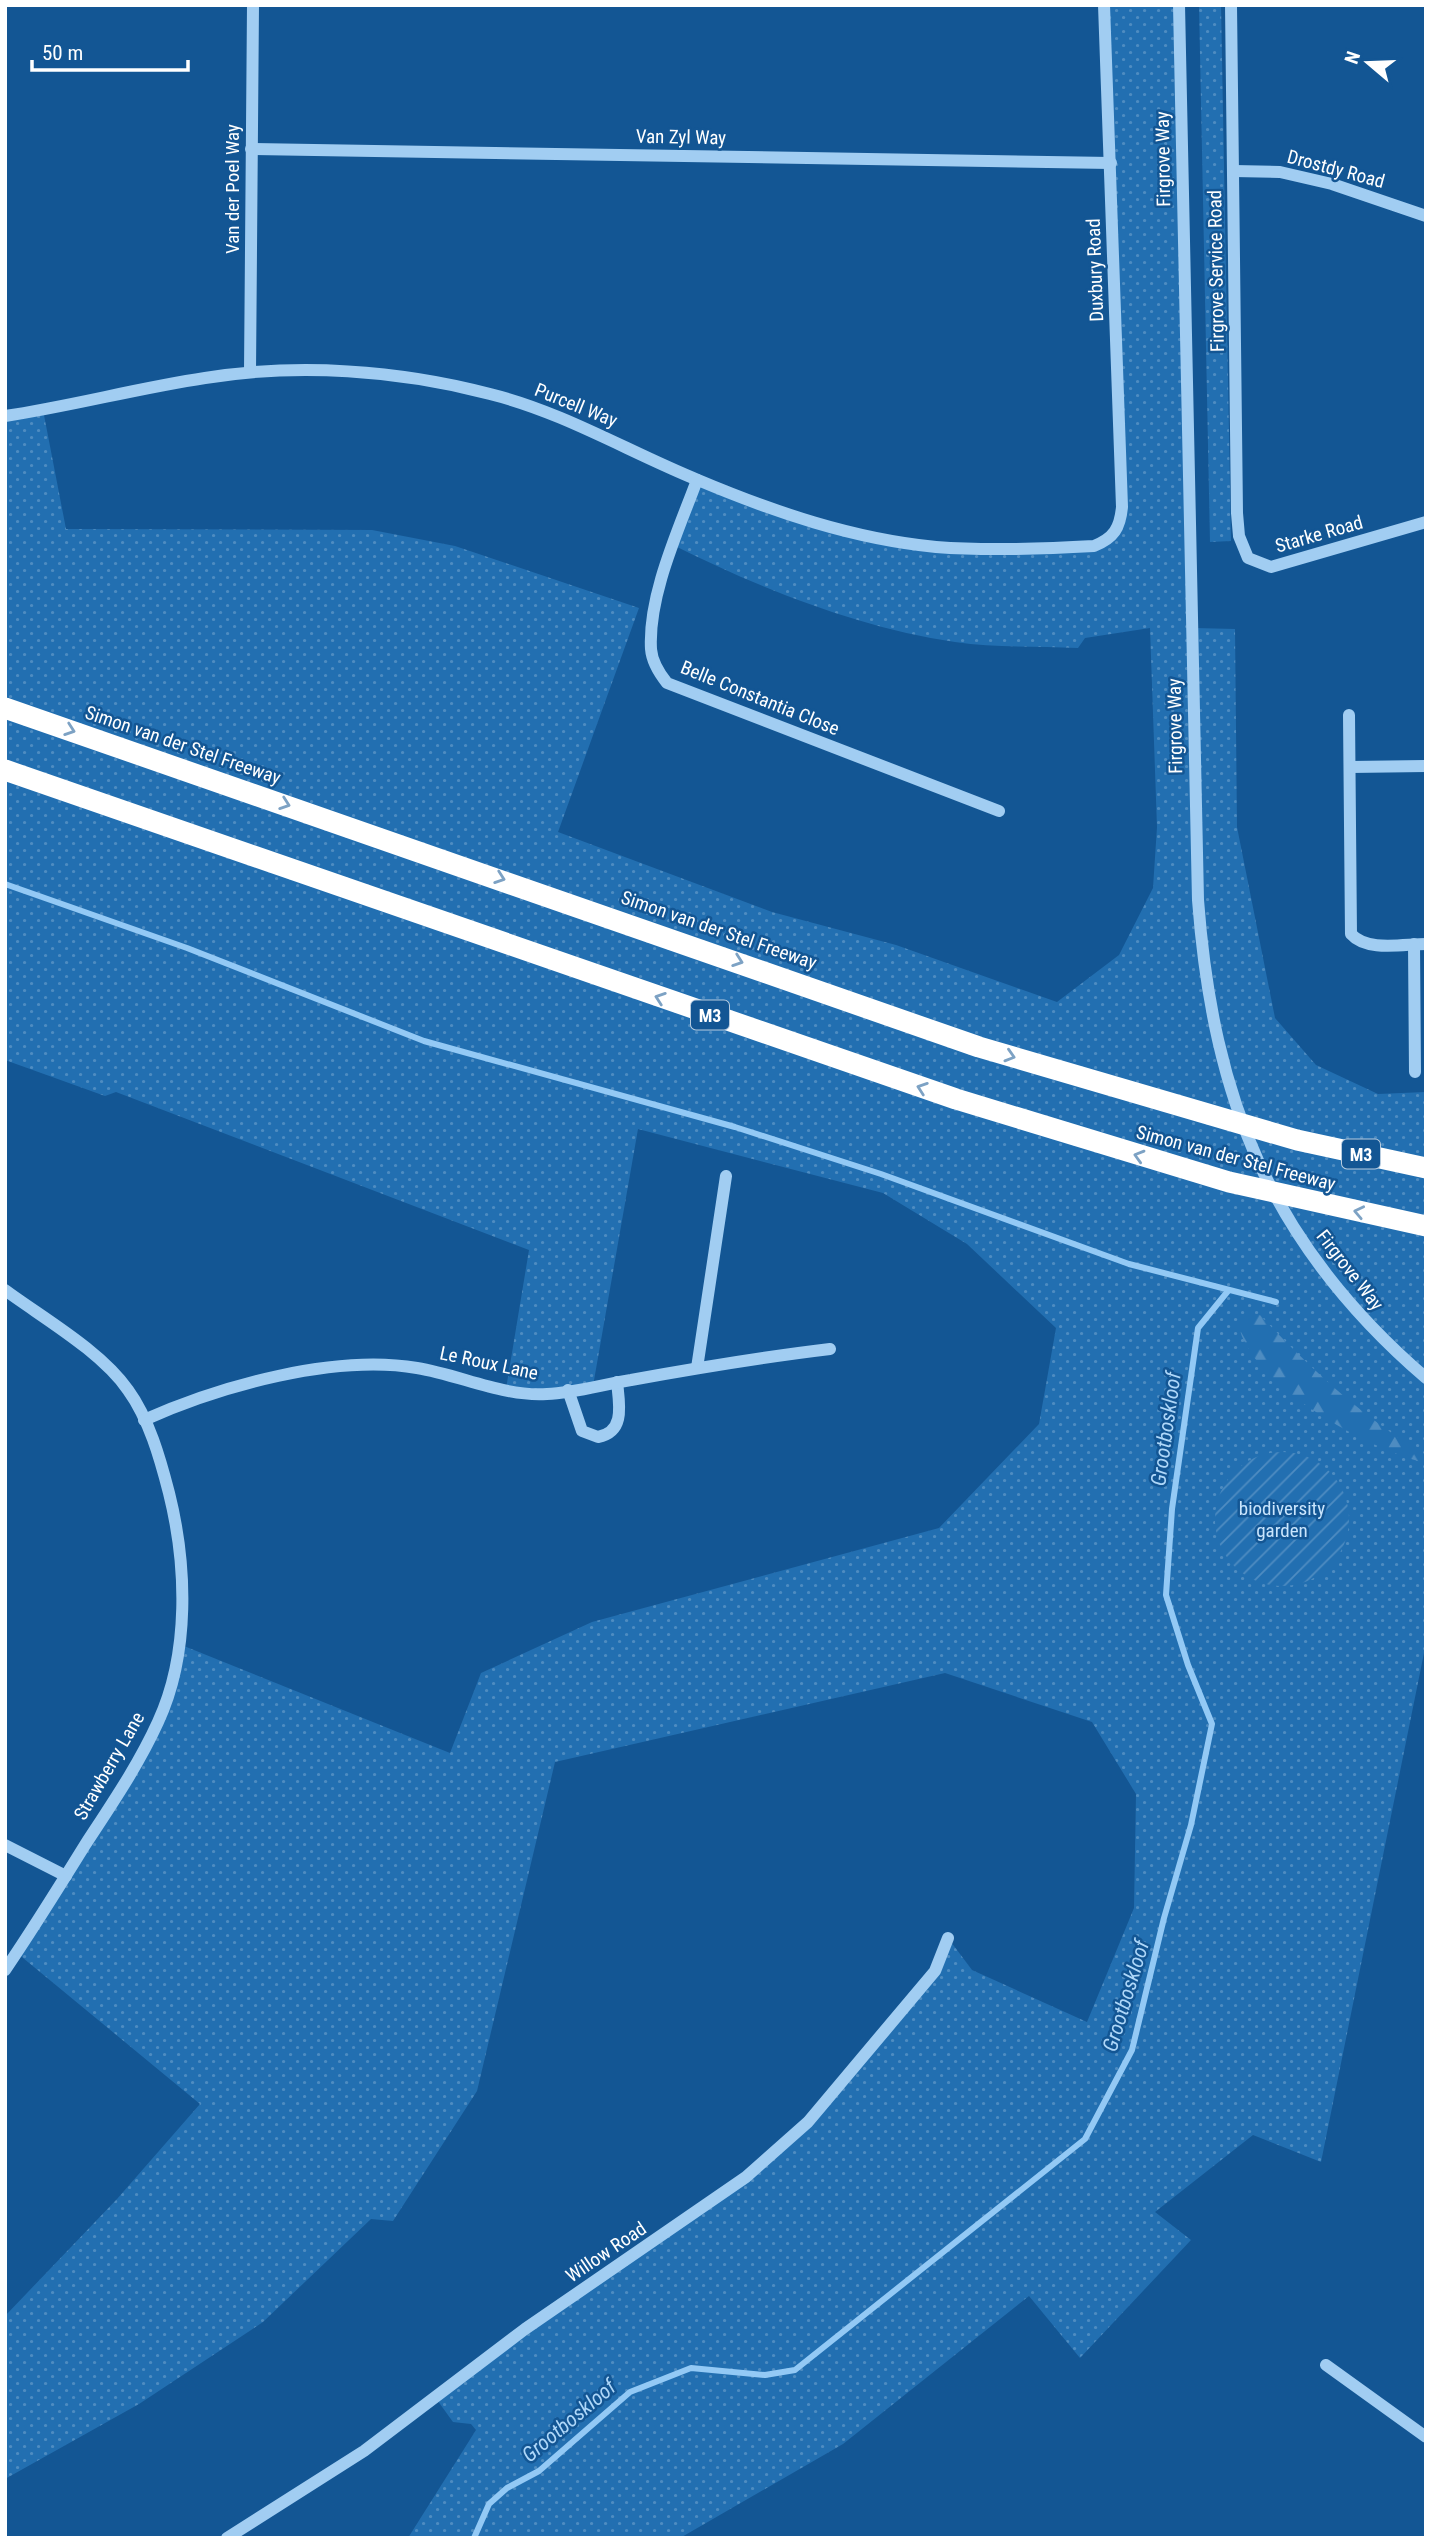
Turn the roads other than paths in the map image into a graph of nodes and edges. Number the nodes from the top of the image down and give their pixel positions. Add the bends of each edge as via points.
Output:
1 (253, 5) edge
2 (1104, 5) edge
3 (1179, 5) edge
4 (1231, 5) edge
5 (251, 149) junction
6 (1111, 163) junction
7 (1234, 171) junction
8 (1426, 216) edge
9 (250, 372) junction
10 (5, 416) edge
11 (697, 480) junction
12 (1426, 522) edge
13 (1116, 532) joint
14 (1239, 536) joint
15 (5, 708) edge
16 (1349, 715) dead end
17 (1426, 765) edge
18 (1350, 767) junction
19 (5, 770) edge
20 (999, 811) dead end
21 (1420, 944) edge
22 (1415, 1072) dead end
23 (1426, 1168) edge
24 (726, 1176) dead end
25 (1426, 1226) edge
26 (5, 1290) edge
27 (830, 1349) dead end
28 (697, 1368) junction
29 (1426, 1378) edge
30 (617, 1382) junction
31 (568, 1391) junction
32 (144, 1420) junction
33 (5, 1845) edge
34 (66, 1876) junction
35 (948, 1938) dead end
36 (5, 1970) edge
37 (1326, 2365) dead end
38 (1426, 2437) edge
39 (227, 2538) edge

1 - 5 street, Van der Poel Way
2 - 6 street, Duxbury Road
3 - 29 street, Firgrove Way via 1198,900 1211,1014 1222,1066 1266,1180 1339,1292 1371,1329
4 - 7 street, Firgrove Service Road
5 - 6 street, Van Zyl Way
5 - 9 street, Van der Poel Way
6 - 13 street, Duxbury Road via 1122,507
7 - 8 street, Drostdy Road via 1280,172 1332,184
7 - 14 street, Firgrove Service Road
9 - 10 street, Purcell Way
9 - 11 street, Purcell Way via 405,377 491,394 583,427
11 - 13 street, Purcell Way via 832,528 936,547 1094,546
11 - 20 street, Belle Constantia Close via 673,545 654,620 654,660 667,683
12 - 14 street, Starke Road via 1279,567 1248,558
15 -> 23 highway, Simon van der Stel Freeway / M3 via 979,1047 1297,1140
16 - 18 street
17 - 18 street
18 - 21 street via 1350,934 1358,943
25 -> 19 highway, Simon van der Stel Freeway / M3 via 1229,1182 956,1100
21 - 22 street
24 - 28 street
26 - 32 street, Strawberry Lane via 107,1366 128,1390
27 - 28 street, Le Roux Lane
28 - 30 street, Le Roux Lane
30 - 31 street, Le Roux Lane
30 - 31 street via 617,1425 598,1437 582,1431
31 - 32 street, Le Roux Lane via 546,1395 416,1368 365,1365 229,1387
32 - 34 street, Strawberry Lane via 174,1514 180,1558 179,1644 172,1685 135,1767
33 - 34 street
34 - 36 street, Strawberry Lane
35 - 39 street, Willow Road via 935,1972 808,2122 746,2177 525,2329 364,2451
37 - 38 street

